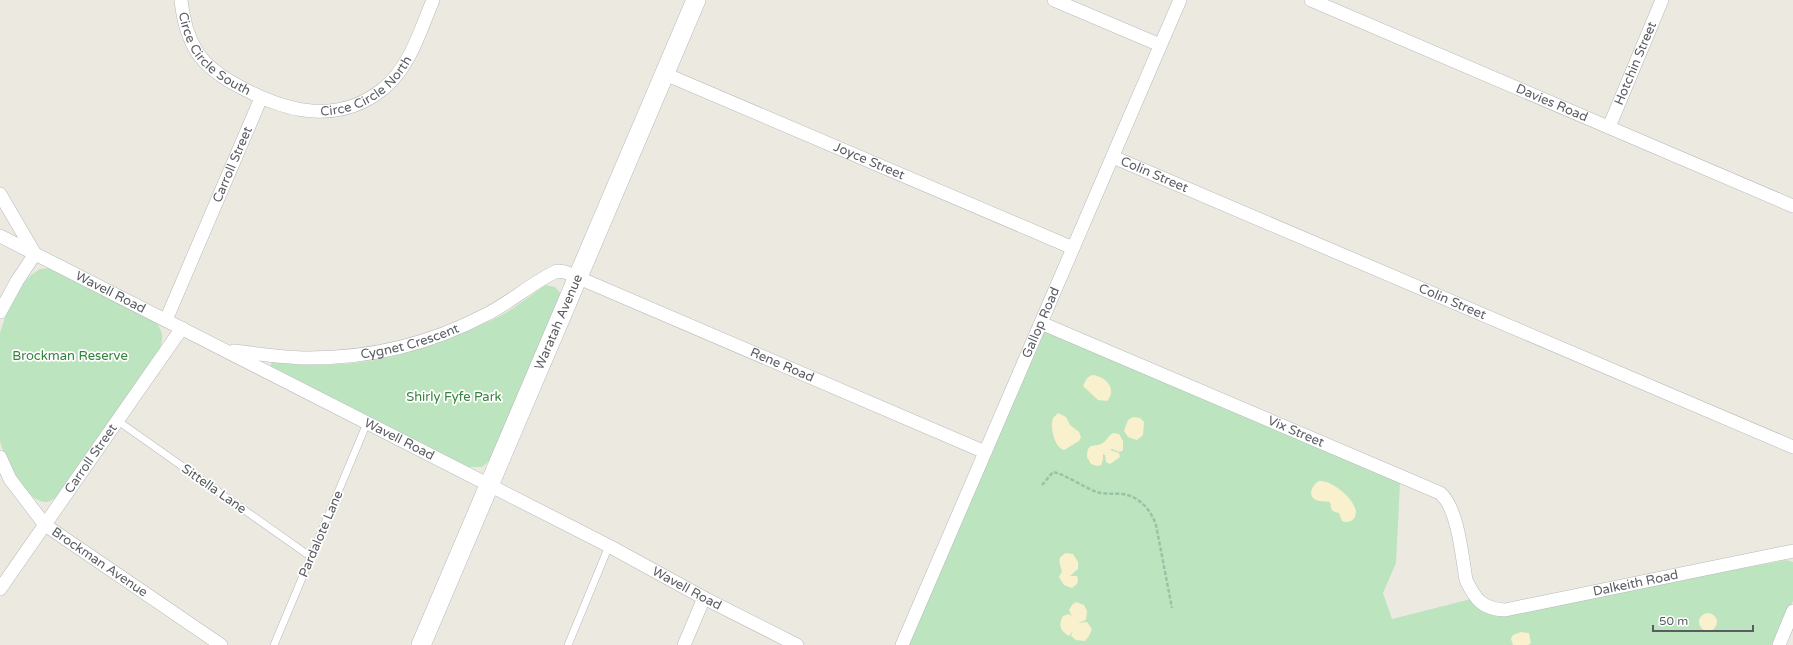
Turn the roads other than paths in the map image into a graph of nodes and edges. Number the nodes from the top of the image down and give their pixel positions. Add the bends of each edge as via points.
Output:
1 (181, 0) edge
2 (433, 0) edge
3 (696, 0) edge
4 (1054, 0) edge
5 (1180, 0) edge
6 (1311, 0) edge
7 (1662, 0) edge
8 (1160, 46) junction
9 (665, 74) junction
10 (261, 98) junction
11 (1609, 127) junction
12 (1112, 157) junction
13 (0, 194) edge
14 (1793, 206) edge
15 (0, 236) edge
16 (1073, 248) junction
17 (35, 254) junction
18 (578, 278) junction
19 (0, 312) edge
20 (166, 320) junction
21 (1041, 323) junction
22 (182, 328) junction
23 (225, 350) junction
24 (118, 421) junction
25 (367, 422) junction
26 (1793, 447) edge
27 (985, 452) junction
28 (0, 457) edge
29 (489, 486) junction
30 (45, 525) junction
31 (609, 546) junction
32 (1793, 551) edge
33 (311, 557) junction
34 (0, 590) edge
35 (704, 598) junction
36 (1480, 602) joint
37 (1793, 611) edge
38 (221, 645) edge
39 (274, 645) edge
40 (421, 645) edge
41 (568, 645) edge
42 (684, 645) edge
43 (797, 645) edge
44 (902, 645) edge
45 (1779, 645) edge

1 - 10 street, Circe Circle South via 187,32 211,68 236,86
2 - 10 street, Circe Circle North via 406,61 397,75 369,98 354,106 333,111 310,112
3 - 9 street, Waratah Avenue
4 - 8 street
5 - 8 street, Gallop Road
6 - 11 street, Davies Road
7 - 11 street, Hotchin Street
8 - 12 street, Gallop Road
9 - 16 street, Joyce Street
9 - 18 street, Waratah Avenue
10 - 20 street, Carroll Street
11 - 14 street, Davies Road
12 - 16 street, Gallop Road
12 - 26 street, Colin Street
13 - 17 street
15 - 17 street, Wavell Road
16 - 21 street, Gallop Road
17 - 19 street
17 - 20 street, Wavell Road
18 - 23 street, Cygnet Crescent via 557,271 486,315 450,333 403,347 348,356 308,358
18 - 27 street, Rene Road
18 - 29 street, Waratah Avenue
20 - 22 street, Wavell Road
21 - 27 street, Gallop Road
21 - 36 street, Vix Street via 1440,493 1454,515 1466,580
22 - 23 street, Wavell Road
22 - 24 street, Carroll Street
23 - 25 street, Wavell Road
24 - 30 street, Carroll Street
24 - 33 lane, Sittella Lane
25 - 29 street, Wavell Road
25 - 33 lane, Pardalote Lane
27 - 44 street, Gallop Road
28 - 30 street, Brockman Avenue via 10,479
29 - 31 street, Wavell Road
29 - 40 street, Waratah Avenue
30 - 34 street, Carroll Street
30 - 38 street, Brockman Avenue
31 - 35 street, Wavell Road
31 - 41 lane
32 - 36 street, Dalkeith Road via 1504,610 1494,609
33 - 39 lane, Pardalote Lane
35 - 42 street
35 - 43 street, Wavell Road
37 - 45 street

